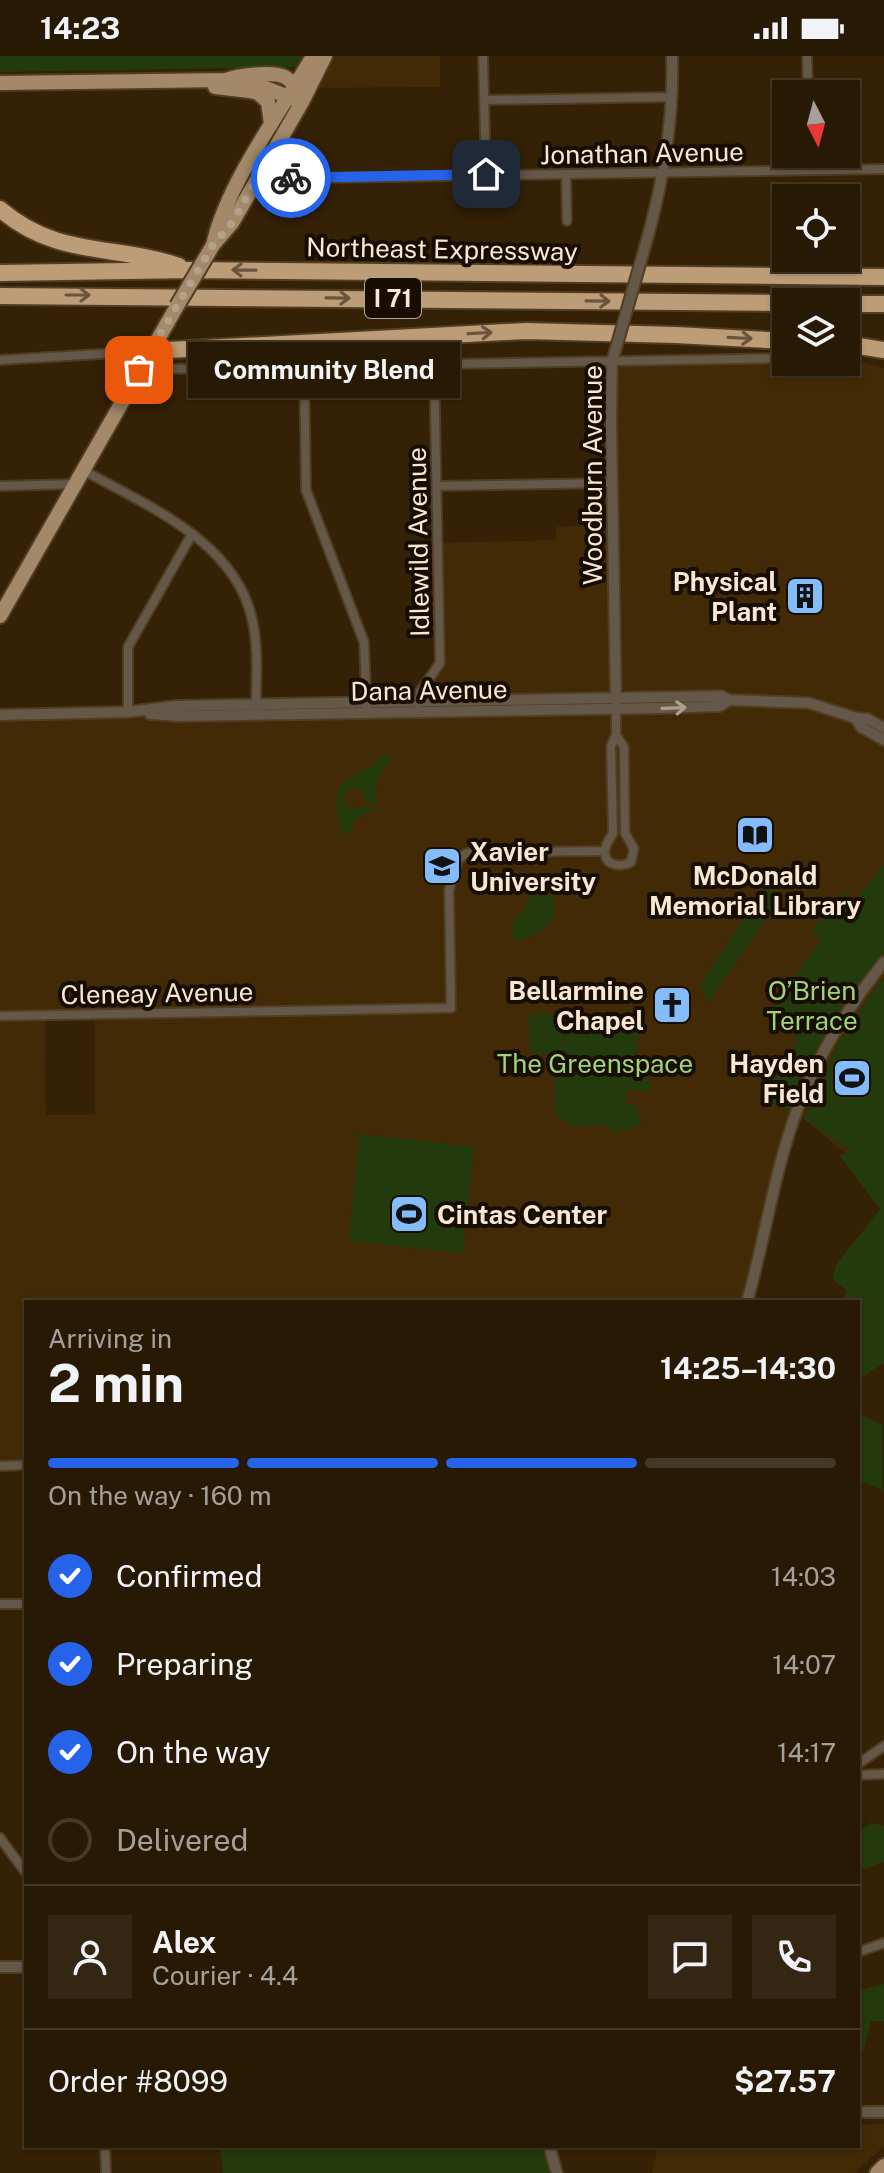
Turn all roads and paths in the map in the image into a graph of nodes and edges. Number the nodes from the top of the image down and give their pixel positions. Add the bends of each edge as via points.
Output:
1 (313, 56) edge
2 (325, 56) edge
3 (483, 56) edge
4 (672, 56) edge
5 (807, 56) edge
6 (188, 80) junction
7 (808, 80) edge
8 (0, 83) edge
9 (298, 95) junction
10 (671, 97) junction
11 (485, 100) junction
12 (271, 124) junction
13 (884, 169) edge
14 (809, 170) joint
15 (664, 173) junction
16 (486, 174) junction
17 (566, 174) junction
18 (257, 179) junction
19 (0, 209) edge
20 (567, 221) dead end
21 (213, 245) junction
22 (192, 270) junction
23 (0, 273) edge
24 (884, 277) edge
25 (0, 296) edge
26 (772, 303) edge
27 (860, 304) edge
28 (884, 304) edge
29 (772, 340) edge
30 (884, 350) edge
31 (150, 351) junction
32 (860, 352) edge
33 (772, 358) edge
34 (0, 360) edge
35 (612, 361) junction
36 (434, 364) junction
37 (304, 366) junction
38 (170, 369) dead end
39 (80, 477) junction
40 (612, 483) junction
41 (0, 486) edge
42 (437, 486) junction
43 (192, 534) junction
44 (1, 613) edge
45 (616, 703) junction
46 (418, 707) junction
47 (367, 709) junction
48 (256, 710) junction
49 (128, 712) junction
50 (0, 715) edge
51 (856, 718) junction
52 (884, 728) edge
53 (616, 735) junction
54 (884, 740) edge
55 (605, 851) junction
56 (884, 962) edge
57 (0, 1016) edge
58 (748, 1300) edge
59 (24, 1465) edge
60 (0, 1466) edge
61 (0, 1604) edge
62 (24, 1604) edge
63 (884, 1746) edge
64 (860, 1763) edge
65 (884, 1774) edge
66 (860, 1775) edge
67 (0, 1838) edge
68 (24, 1870) edge
69 (884, 1943) edge
70 (860, 1951) edge
71 (0, 1967) edge
72 (24, 1967) edge
73 (860, 2112) edge
74 (884, 2112) edge
75 (105, 2148) edge
76 (550, 2148) edge
77 (884, 2166) edge
78 (106, 2173) edge
79 (557, 2173) edge
80 (877, 2173) edge

1 - 9 main road
2 - 9 main road
3 - 11 street
4 - 10 street, Woodburn Avenue
5 - 7 street
6 - 8 main road
6 - 9 main road via 226,80
6 - 12 main road via 258,93 268,102
9 - 12 main road
9 - 18 main road
10 - 11 street
10 - 15 street, Woodburn Avenue
11 - 16 street
12 - 21 main road via 219,218
13 - 14 street, Jonathan Avenue
14 - 15 street, Jonathan Avenue
15 - 17 street, Jonathan Avenue
15 - 35 street, Woodburn Avenue, bridge
16 - 17 street, Jonathan Avenue
16 - 18 street, Jonathan Avenue
17 - 20 street
18 - 21 main road
19 - 22 highway via 56,242 157,258
21 - 31 main road, bridge
22 - 23 highway, Northeast Expressway / I 71
24 -> 22 highway, Northeast Expressway / I 71
25 -> 26 highway, Northeast Expressway / I 71
27 - 28 highway
31 -> 29 highway via 526,331
30 - 32 highway
31 - 34 street
31 - 39 main road
33 - 35 street
35 - 36 street
35 - 40 street, Woodburn Avenue
36 - 37 street
36 - 42 street, Idlewild Avenue
37 - 38 street
37 - 47 street via 306,490 364,642
39 - 41 street
39 - 43 street
39 - 44 main road
40 - 42 street
40 - 45 street, Woodburn Avenue
42 - 46 street, Idlewild Avenue via 440,663 420,692
43 - 48 street via 226,563 249,605
43 - 49 street via 128,647
45 - 46 street, Dana Avenue
45 - 51 street, Dana Avenue via 721,696 809,703
45 - 53 street
46 - 47 street, Dana Avenue
47 - 48 street, Dana Avenue
48 - 49 street, Dana Avenue via 179,716
49 - 50 street, Dana Avenue
51 - 52 street, Dana Avenue
51 - 54 street, Dana Avenue
53 - 55 street via 611,746 613,833
53 - 55 street via 624,747 625,833 634,856 624,866 614,866
55 - 57 street, Cleneay Avenue via 489,849 473,850 458,860 449,890 451,1008
56 - 58 street via 850,1007 796,1112
59 - 60 street
61 - 62 street
63 - 64 street
65 - 66 street
67 - 68 street
69 - 70 street
71 - 72 street
73 - 74 street
75 - 78 street
76 - 79 street
77 - 80 main road

